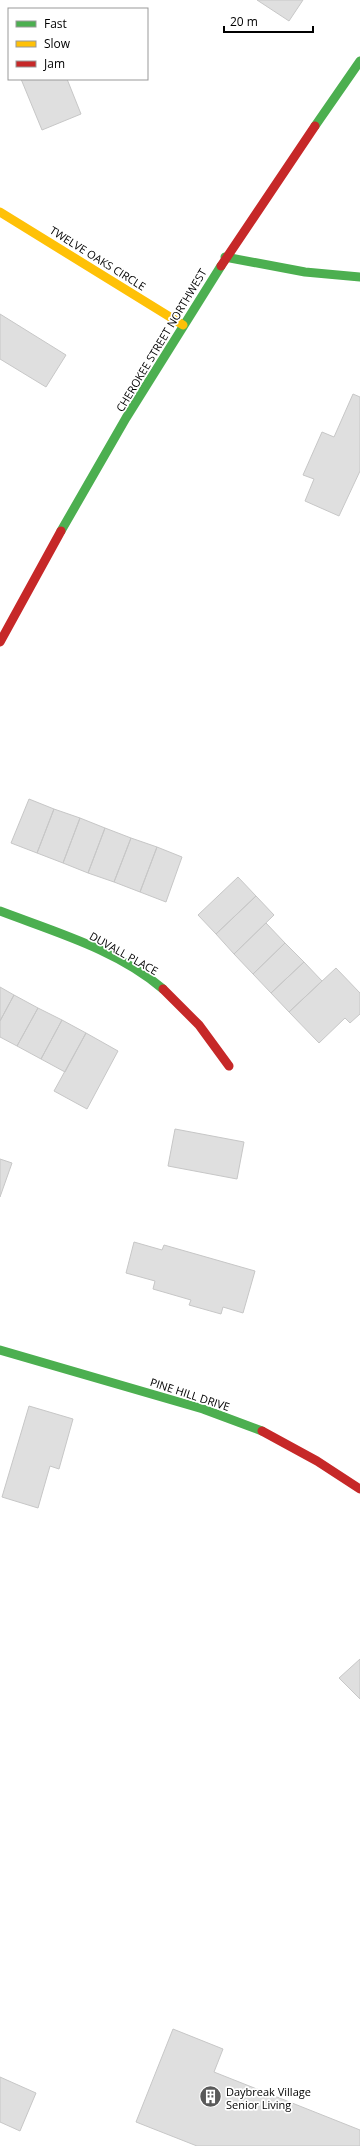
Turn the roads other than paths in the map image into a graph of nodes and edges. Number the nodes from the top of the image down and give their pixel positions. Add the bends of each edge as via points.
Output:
1 (360, 61) edge
2 (0, 212) edge
3 (226, 257) junction
4 (360, 277) edge
5 (183, 325) junction
6 (0, 642) edge
7 (0, 911) edge
8 (229, 1066) dead end
9 (0, 1350) edge
10 (360, 1489) edge

1 - 3 street, CHEROKEE STREET NORTHWEST via 284,168
2 - 5 street, TWELVE OAKS CIRCLE
3 - 4 street via 305,272
3 - 5 street, CHEROKEE STREET NORTHWEST
5 - 6 street, CHEROKEE STREET NORTHWEST via 32,580
7 - 8 street, DUVALL PLACE via 75,940 144,976 178,1001 203,1028
9 - 10 street, PINE HILL DRIVE via 203,1410 262,1431 317,1461

